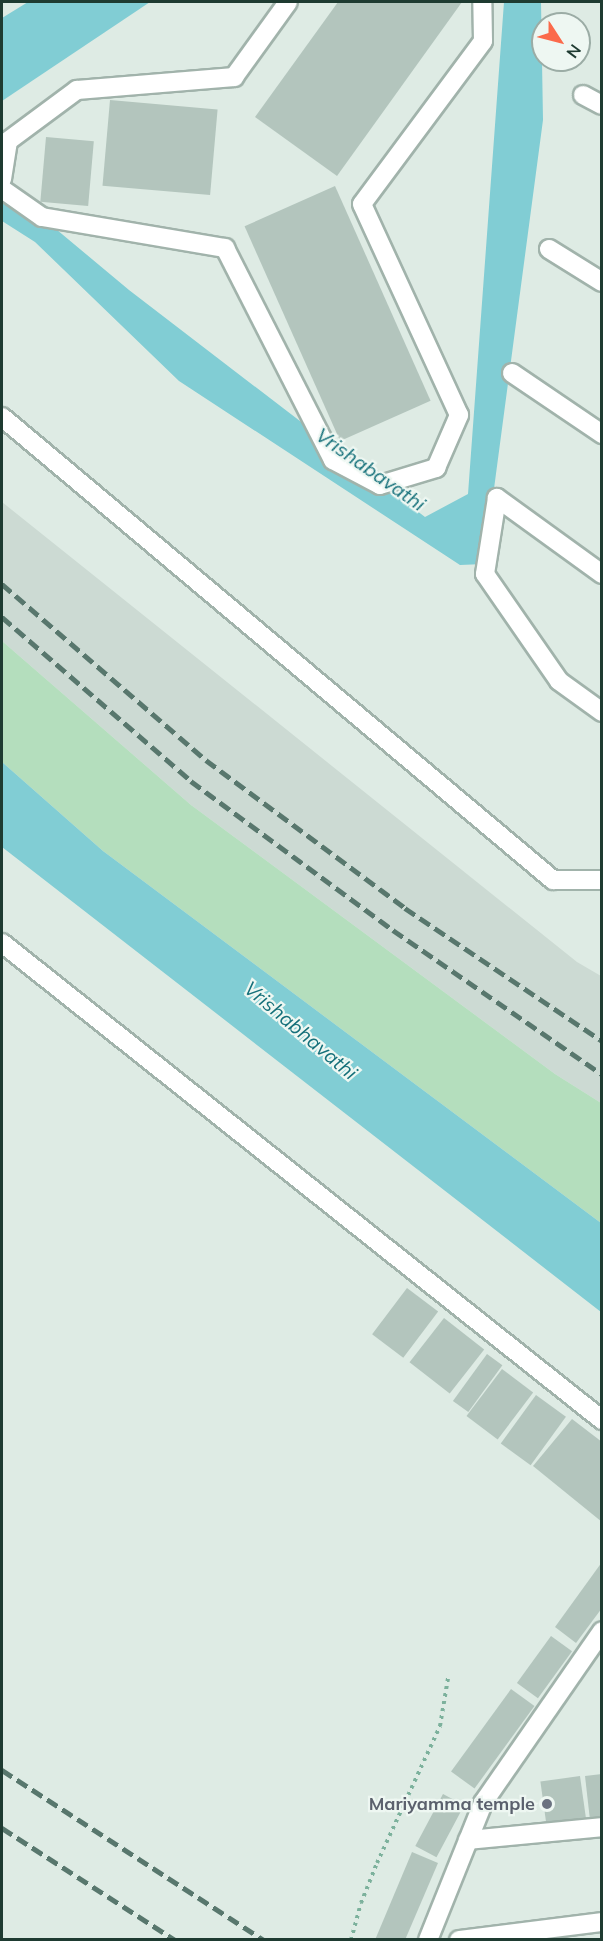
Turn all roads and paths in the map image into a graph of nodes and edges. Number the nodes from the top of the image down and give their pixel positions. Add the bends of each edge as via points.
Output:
1 (288, 2) edge
2 (482, 2) edge
3 (583, 95) dead end
4 (602, 105) edge
5 (2, 179) edge
6 (2, 189) edge
7 (549, 249) dead end
8 (602, 282) edge
9 (512, 373) dead end
10 (2, 417) edge
11 (602, 434) edge
12 (602, 574) edge
13 (602, 712) edge
14 (602, 880) edge
15 (2, 943) edge
16 (602, 1420) edge
17 (602, 1631) edge
18 (448, 1678) dead end
19 (602, 1827) edge
20 (468, 1840) junction
21 (602, 1922) edge
22 (351, 1940) edge
23 (428, 1940) edge
24 (459, 1940) edge

1 - 5 street via 234,77 77,90 8,141
2 - 6 street via 483,40 362,204 459,415 436,468 380,485 333,460 225,248 42,217
3 - 4 street
7 - 8 street
9 - 11 street
10 - 14 street via 553,879
12 - 13 street via 498,498 485,574 559,681
15 - 16 street
17 - 20 street via 483,1803
18 - 22 path via 440,1726 377,1863
19 - 20 street
20 - 23 street
21 - 24 street

